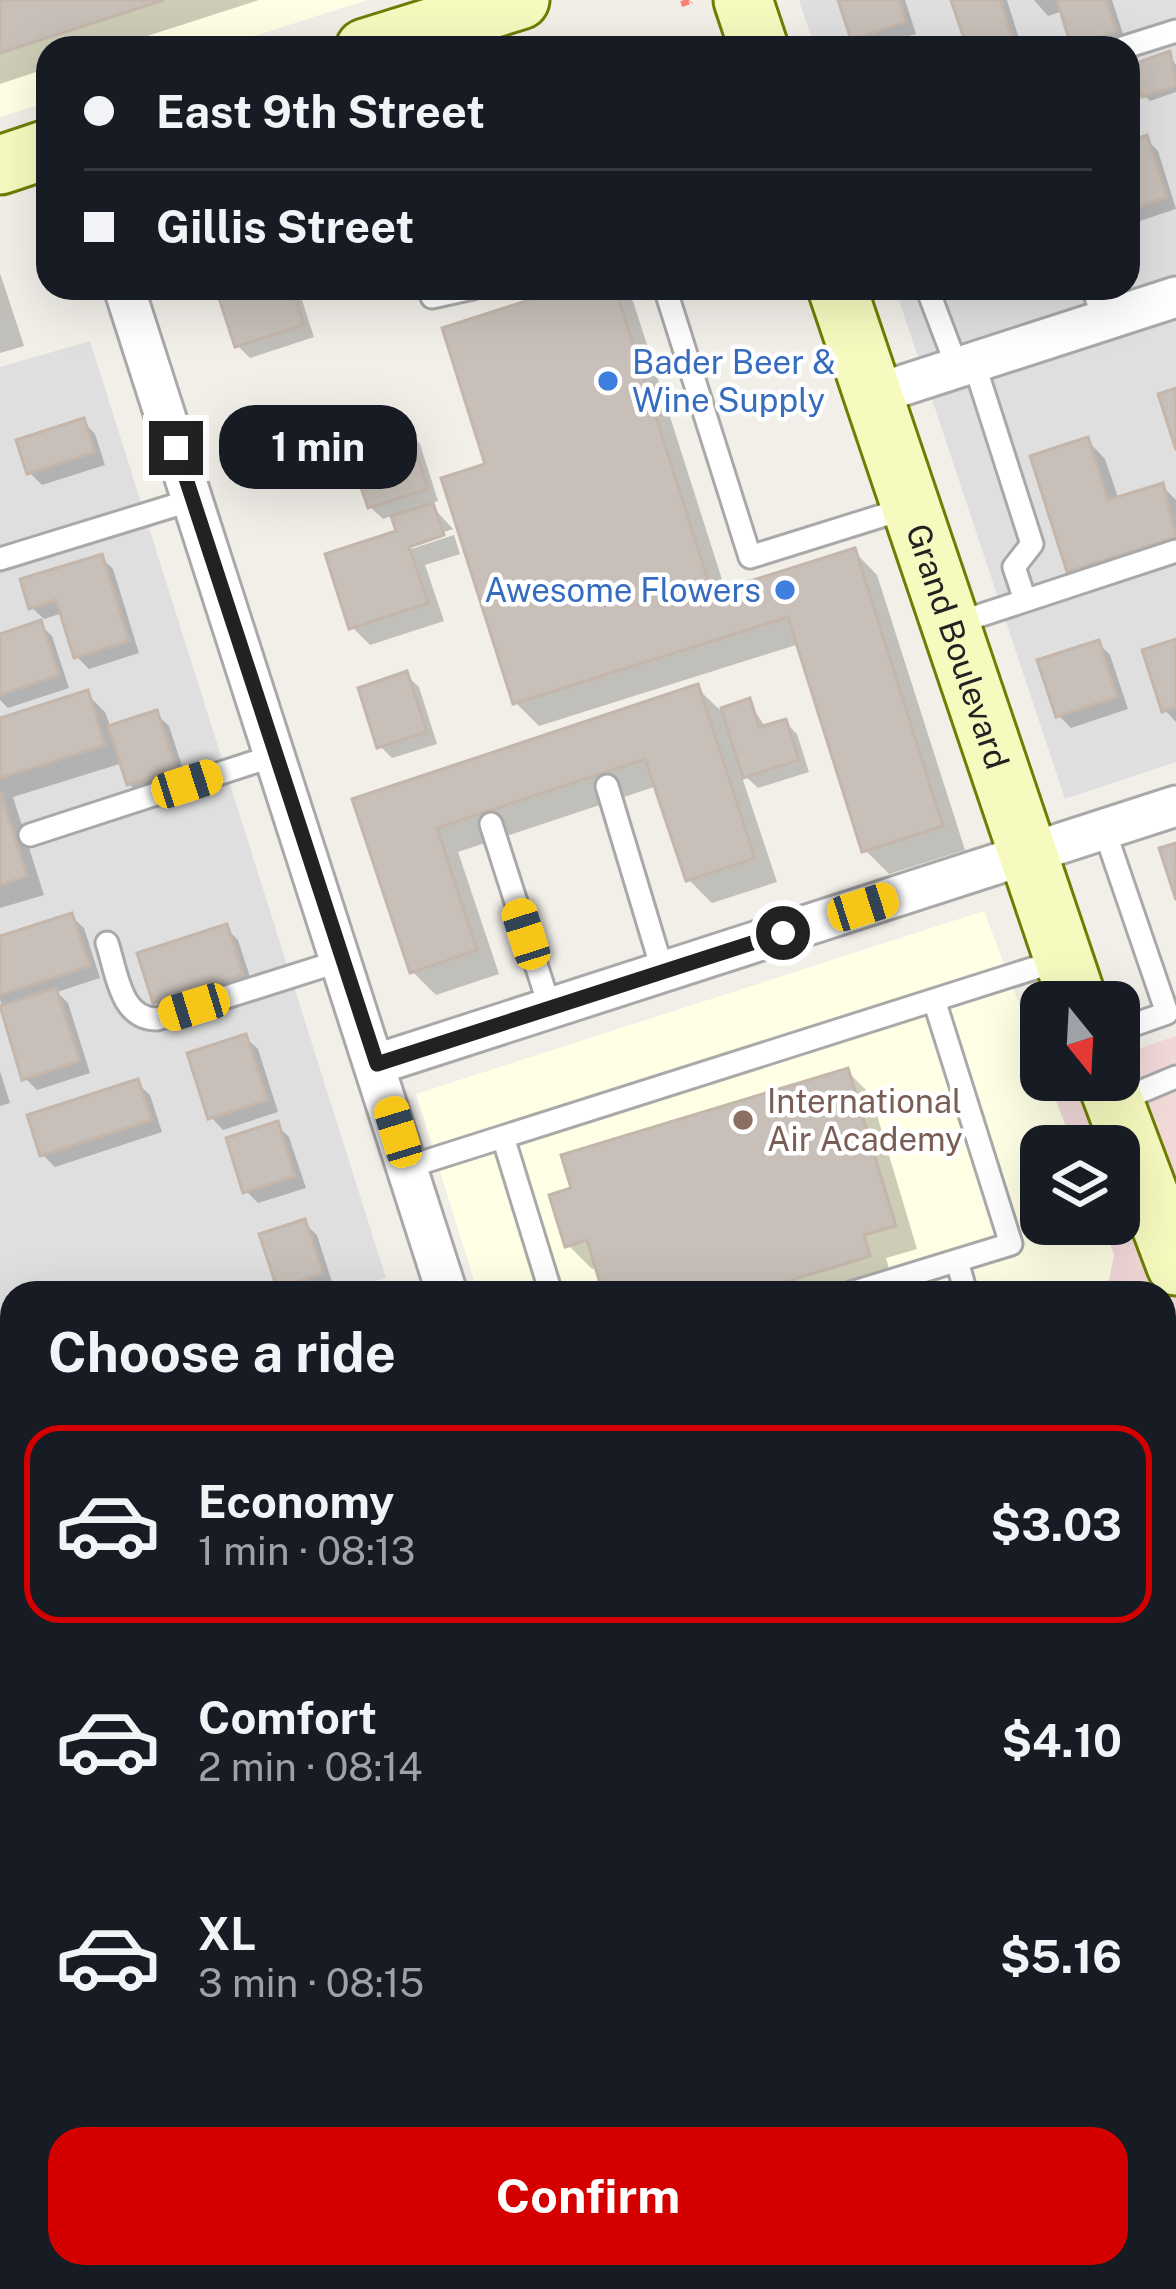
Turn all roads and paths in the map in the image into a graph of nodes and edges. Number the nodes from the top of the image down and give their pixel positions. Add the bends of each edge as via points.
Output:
1 (520, 0) edge
2 (743, 0) edge
3 (1176, 31) edge
4 (465, 33) edge
5 (755, 36) edge
6 (1140, 42) edge
7 (36, 153) edge
8 (0, 165) edge
9 (1176, 297) edge
10 (128, 300) edge
11 (669, 300) edge
12 (847, 300) edge
13 (933, 300) edge
14 (1098, 304) edge
15 (965, 365) junction
16 (873, 394) junction
17 (192, 500) junction
18 (910, 507) junction
19 (1176, 551) edge
20 (0, 559) edge
21 (1025, 600) junction
22 (950, 626) junction
23 (276, 754) junction
24 (607, 786) dead end
25 (1176, 806) edge
26 (490, 824) dead end
27 (1104, 829) junction
28 (30, 835) dead end
29 (1026, 855) junction
30 (107, 943) dead end
31 (343, 960) junction
32 (663, 972) junction
33 (1071, 980) edge
34 (934, 1000) junction
35 (550, 1008) junction
36 (1140, 1023) edge
37 (377, 1064) junction
38 (1176, 1076) edge
39 (1140, 1084) edge
40 (1115, 1101) edge
41 (503, 1137) junction
42 (408, 1167) junction
43 (957, 1261) junction
44 (1176, 1265) edge
45 (443, 1281) edge
46 (547, 1281) edge
47 (891, 1281) edge
48 (963, 1281) edge

1 - 4 main road
2 - 5 main road
3 - 6 lane
7 - 8 main road
9 - 14 street
10 - 17 street
11 - 18 lane via 750,556
12 - 16 main road, Grand Boulevard
13 - 15 lane
14 - 15 street
15 - 16 street
15 - 21 lane via 1032,544 1015,567
16 - 18 main road, Grand Boulevard
17 - 20 lane
17 - 23 street
18 - 22 main road, Grand Boulevard
19 - 21 lane
21 - 22 lane
22 - 29 main road, Grand Boulevard
23 - 28 lane
23 - 31 street
24 - 32 lane
25 - 27 street
26 - 35 lane
27 - 29 street
27 - 36 lane via 1167,1013
29 - 32 street
29 - 33 main road, Grand Boulevard
30 - 31 lane via 128,1008 142,1019
31 - 37 street
32 - 35 street
33 - 34 lane
34 - 41 lane
34 - 43 lane via 1011,1244
35 - 37 street
37 - 42 street
38 - 39 lane
40 - 44 main road
41 - 42 lane
41 - 46 lane
42 - 45 street
43 - 47 lane
43 - 48 lane

